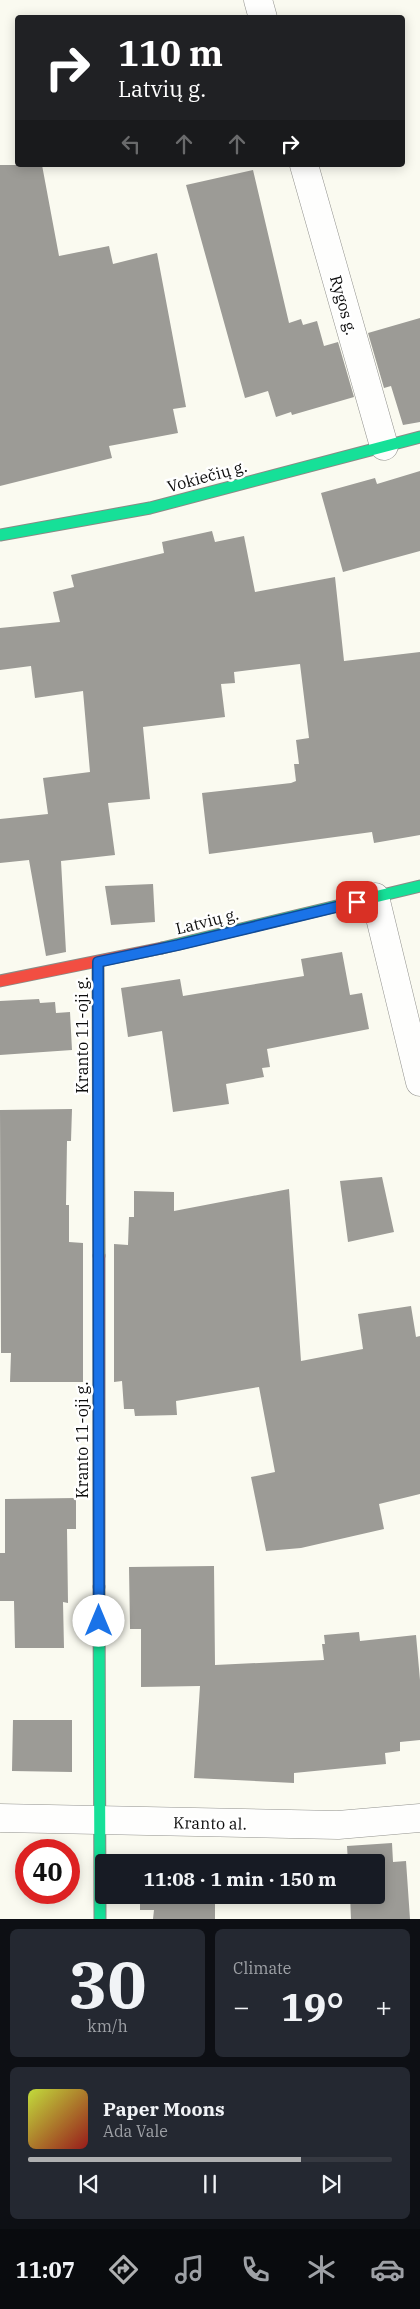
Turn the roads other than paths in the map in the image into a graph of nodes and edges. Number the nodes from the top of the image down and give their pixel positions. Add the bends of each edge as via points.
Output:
1 (258, 0) edge
2 (262, 15) edge
3 (305, 167) edge
4 (420, 437) edge
5 (384, 446) junction
6 (0, 535) edge
7 (420, 886) edge
8 (375, 897) junction
9 (98, 962) junction
10 (0, 981) edge
11 (420, 1082) edge
12 (0, 1818) edge
13 (420, 1818) edge
14 (99, 1820) junction
15 (100, 1919) edge

1 - 2 street
3 - 5 street, Rygos g.
4 - 5 street, Vokiečių g.
5 - 6 street, Vokiečių g. via 150,508
7 - 8 street, Latvių g.
8 - 9 street, Latvių g.
8 - 11 street
9 - 10 street, Latvių g.
9 - 14 street, Kranto 11-oji g.
12 - 14 street, Kranto al.
13 - 14 street, Kranto al. via 338,1826
14 - 15 street, Kranto 11-oji g.

